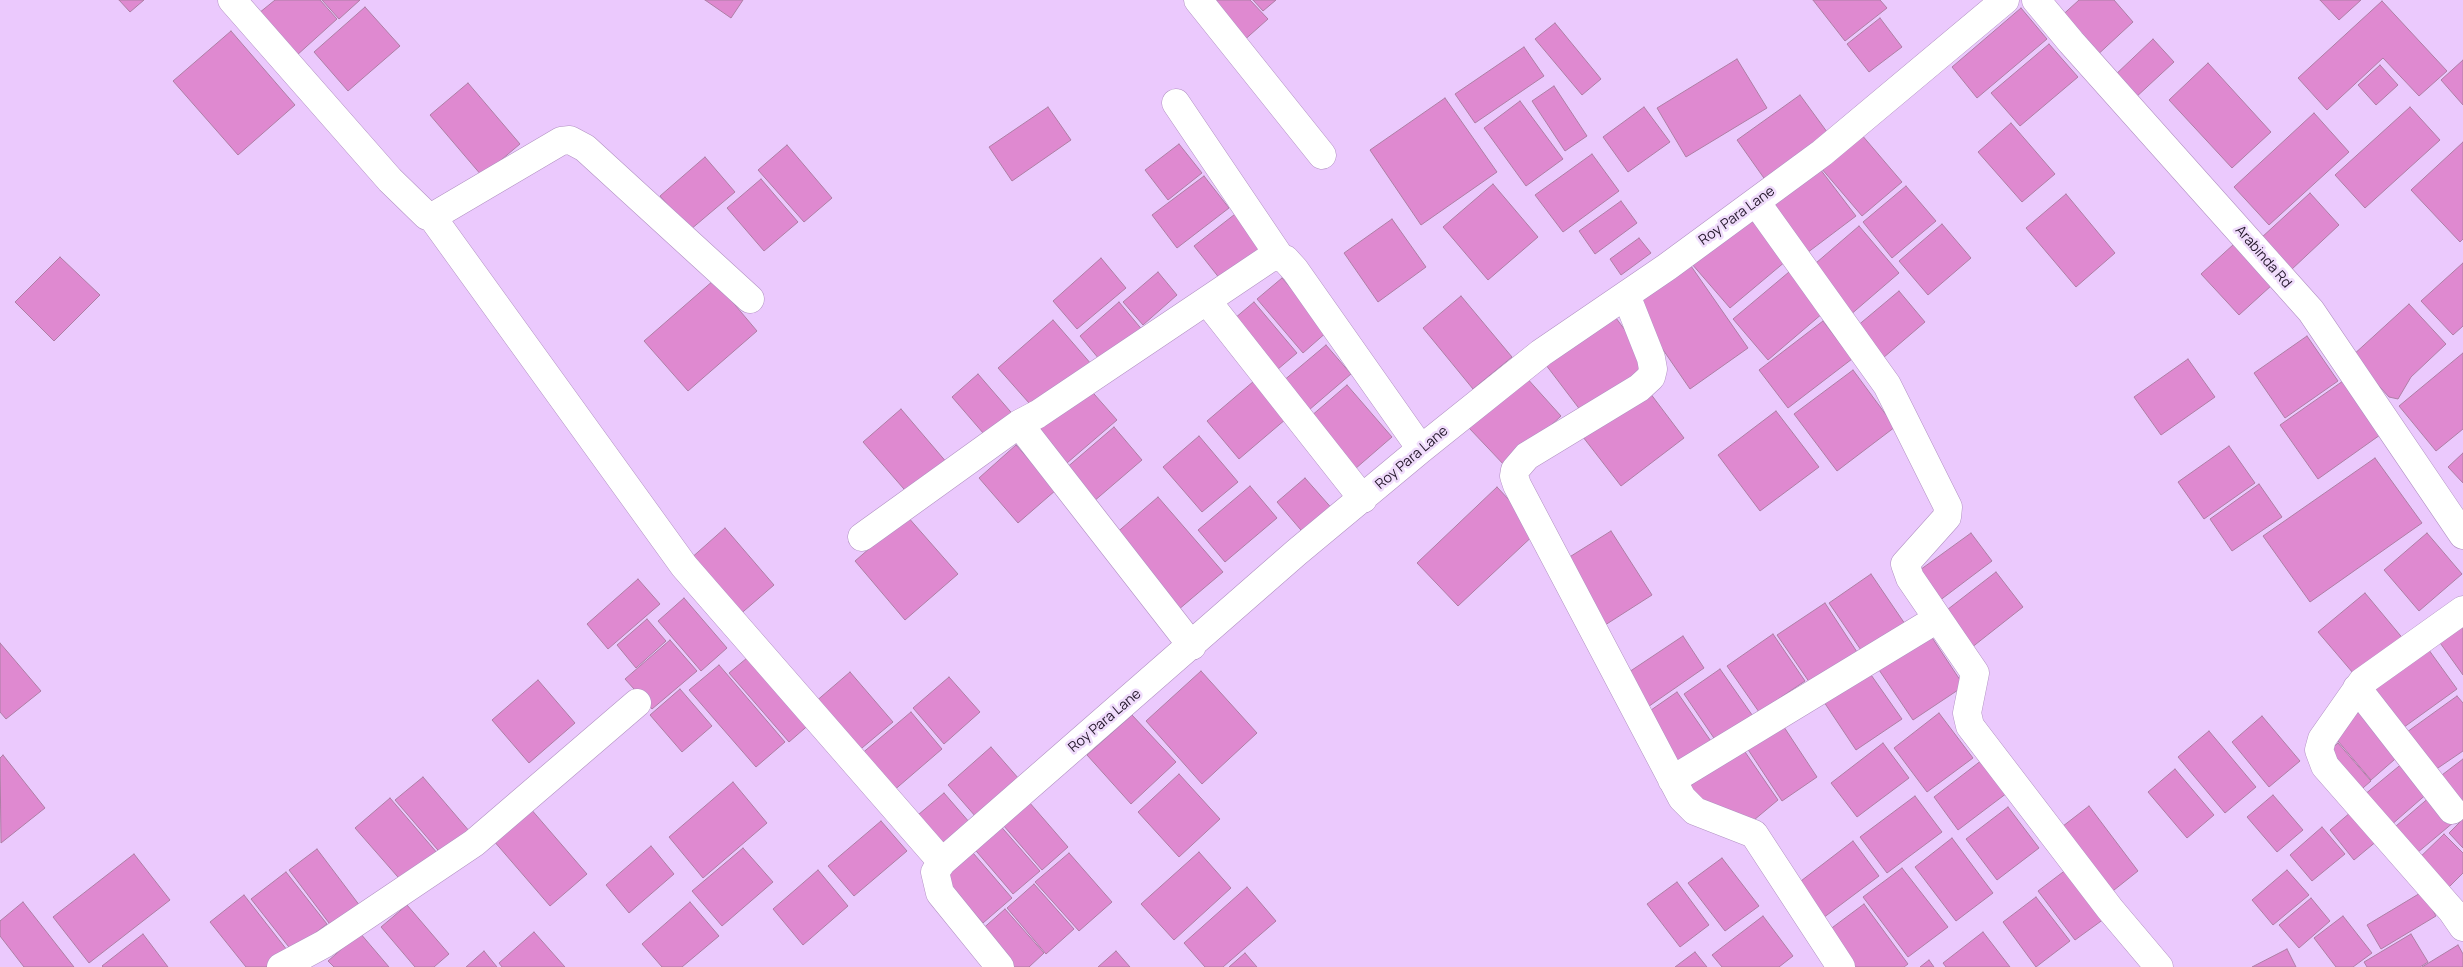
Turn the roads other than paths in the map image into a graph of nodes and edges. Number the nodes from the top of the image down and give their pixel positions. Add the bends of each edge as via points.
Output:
1 (232, 0) edge
2 (1198, 0) edge
3 (2005, 0) edge
4 (2036, 0) edge
5 (1176, 103) dead end
6 (1322, 155) dead end
7 (1756, 202) junction
8 (432, 217) junction
9 (1280, 258) junction
10 (1626, 295) junction
11 (750, 299) dead end
12 (1207, 300) junction
13 (1019, 424) junction
14 (1421, 449) junction
15 (1363, 499) junction
16 (2463, 535) edge
17 (862, 536) dead end
18 (2463, 610) edge
19 (1937, 618) junction
20 (1192, 646) junction
21 (2357, 688) junction
22 (637, 703) dead end
23 (1672, 780) junction
24 (2452, 810) dead end
25 (942, 862) junction
26 (2463, 927) edge
27 (281, 967) edge
28 (1000, 967) edge
29 (1842, 967) edge
30 (2159, 967) edge

1 - 8 street via 390,180 420,211
2 - 6 street
3 - 7 street, Roy Para Lane via 1822,153
4 - 16 street, Arabinda Rd via 2311,311
5 - 9 street
7 - 10 street, Roy Para Lane
7 - 19 street via 1887,385 1948,507 1947,517 1905,564 1910,578
8 - 11 street via 561,141 570,140 584,148
8 - 25 street via 684,566
9 - 12 street via 1273,256
9 - 14 street via 1295,270
10 - 14 street, Roy Para Lane via 1541,353
10 - 23 street via 1651,358 1651,377 1639,388 1527,456 1514,476
12 - 13 street
12 - 15 street
13 - 17 street
13 - 20 street
14 - 15 street, Roy Para Lane
15 - 20 street, Roy Para Lane
18 - 21 street via 2370,675
19 - 23 street
19 - 30 street via 1975,673 1967,719 1978,739
20 - 25 street, Roy Para Lane
21 - 24 street
21 - 26 street via 2322,739 2320,757
22 - 27 street via 467,848 324,944
23 - 29 street via 1682,798 1695,811 1754,834
25 - 28 street via 935,872 940,893

